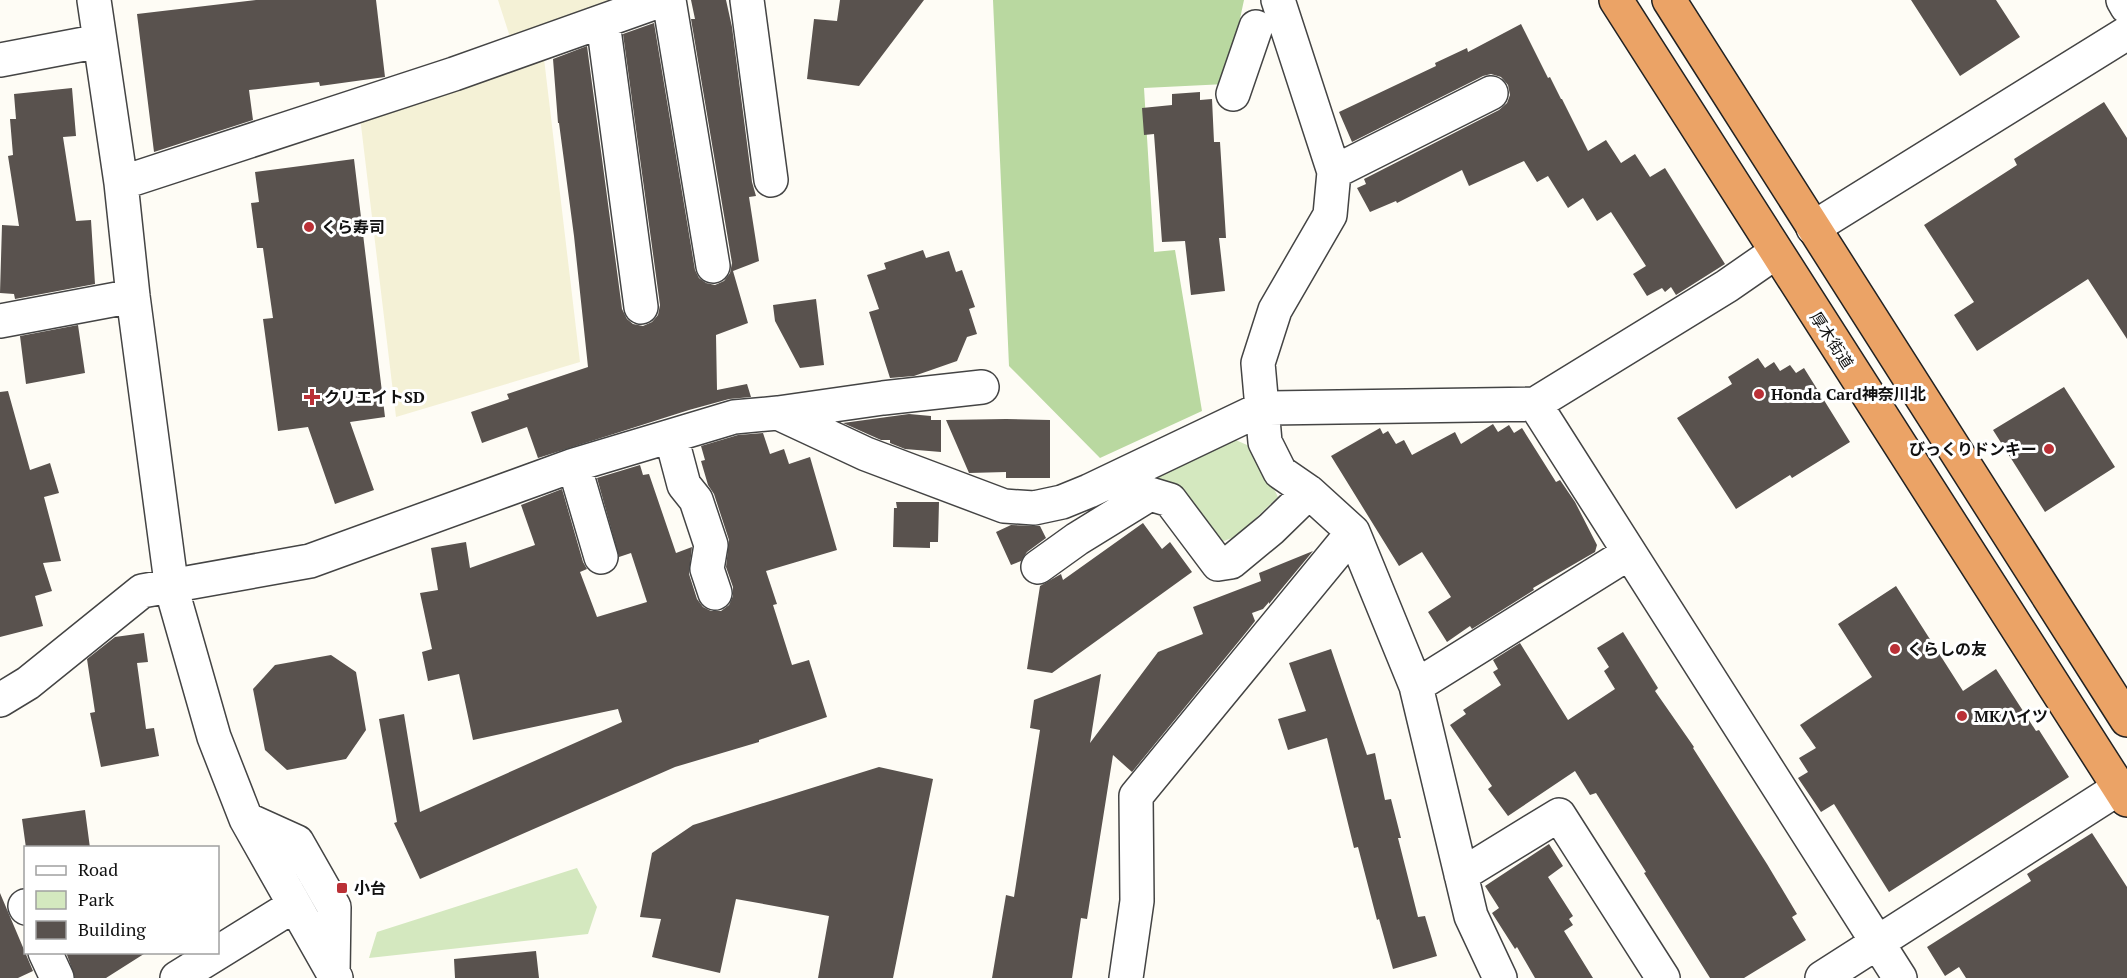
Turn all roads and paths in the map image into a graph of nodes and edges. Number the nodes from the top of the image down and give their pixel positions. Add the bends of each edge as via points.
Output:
1 (94, 0) edge
2 (662, 0) edge
3 (669, 0) edge
4 (747, 0) edge
5 (1278, 0) edge
6 (1617, 0) edge
7 (1669, 0) edge
8 (2122, 0) edge
9 (2127, 7) edge
10 (603, 22) junction
11 (1256, 27) dead end
12 (2127, 33) edge
13 (100, 41) junction
14 (0, 46) edge
15 (42, 52) junction
16 (0, 60) edge
17 (1491, 93) dead end
18 (1233, 94) dead end
19 (1334, 172) junction
20 (771, 180) dead end
21 (121, 183) junction
22 (1814, 228) junction
23 (1776, 252) junction
24 (712, 266) dead end
25 (133, 296) junction
26 (642, 307) dead end
27 (0, 321) edge
28 (982, 387) dead end
29 (1535, 404) junction
30 (1263, 408) junction
31 (778, 413) junction
32 (671, 436) junction
33 (574, 465) junction
34 (1309, 492) junction
35 (1353, 532) junction
36 (1629, 553) junction
37 (601, 556) dead end
38 (1038, 567) dead end
39 (171, 586) junction
40 (715, 592) dead end
41 (1416, 686) junction
42 (0, 700) edge
43 (2127, 720) edge
44 (2123, 794) edge
45 (246, 819) junction
46 (1461, 875) junction
47 (293, 906) junction
48 (1878, 942) junction
49 (219, 952) edge
50 (46, 954) edge
51 (216, 954) edge
52 (334, 976) edge
53 (57, 978) edge
54 (177, 978) edge
55 (1126, 978) edge
56 (1500, 978) edge
57 (1663, 978) edge
58 (1822, 978) edge
59 (1900, 978) edge

1 - 13 street
2 - 10 street
3 - 24 street
4 - 20 street
5 - 19 street
6 - 23 highway, 厚木街道
7 - 22 highway
8 - 9 street
10 - 21 street
10 - 26 street
11 - 18 street
12 - 22 street
13 - 15 street
13 - 21 street
14 - 15 street
15 - 16 street
17 - 19 street
19 - 30 street via 1330,215 1275,310 1258,363
21 - 25 street
22 - 43 highway
23 - 29 street
23 - 44 highway, 厚木街道
25 - 27 street
25 - 39 street
28 - 31 street
29 - 30 street
29 - 36 street
30 - 31 street via 1062,502 1034,508 1004,506 866,454
30 - 34 street via 1266,442 1280,472
31 - 32 street via 734,417
32 - 33 street
32 - 40 street via 684,485 696,500 711,545 707,569
33 - 37 street
33 - 39 street via 310,561
34 - 35 street
34 - 38 street via 1231,562 1218,564 1170,500 1150,494
35 - 41 street
35 - 55 street via 1136,796 1137,901
36 - 41 street
36 - 48 street
39 - 42 street via 142,591 28,683
39 - 45 street via 214,737
41 - 46 street
44 - 48 street
45 - 47 street
45 - 52 street via 297,842 329,897 334,907
46 - 56 street via 1471,916
46 - 57 street via 1559,815
47 - 49 street
47 - 52 street
48 - 58 street
48 - 59 street
50 - 53 street
51 - 54 street

